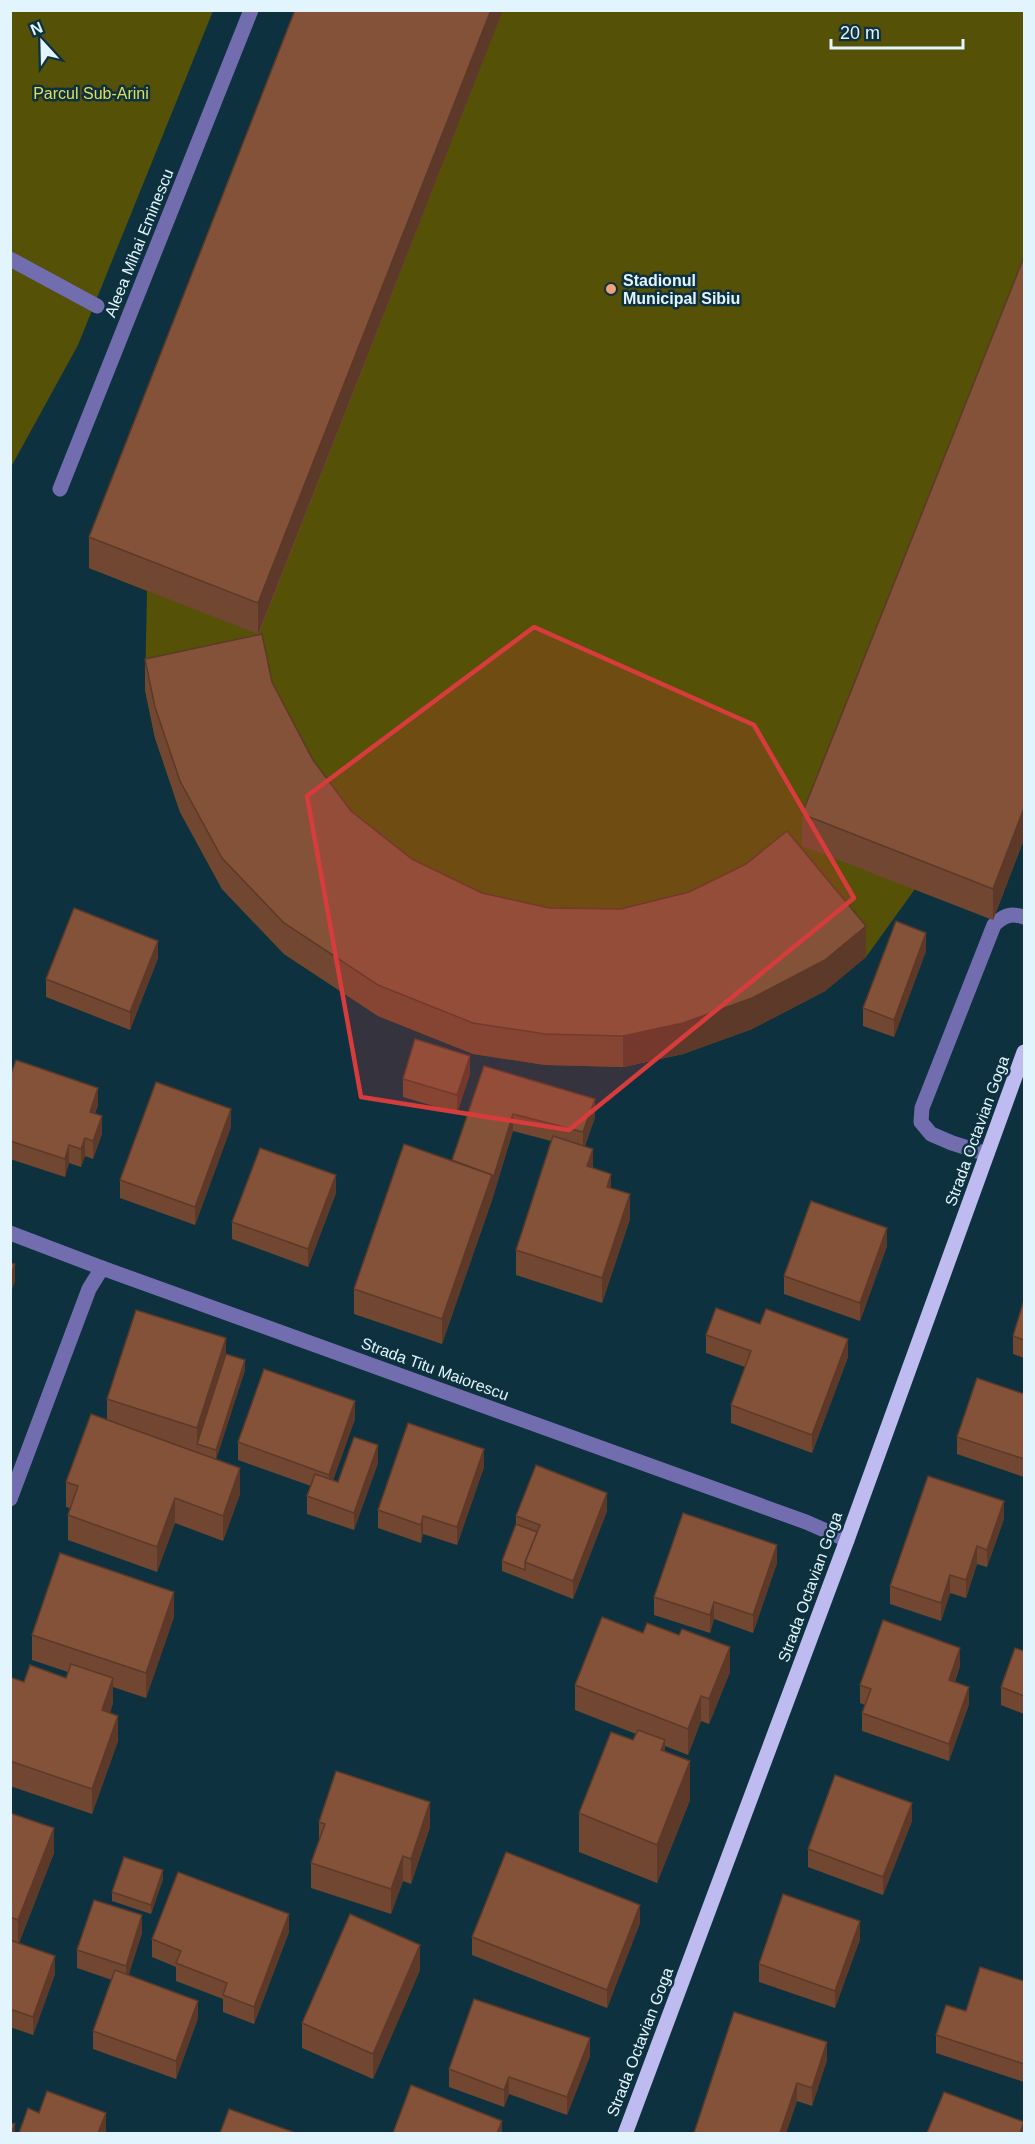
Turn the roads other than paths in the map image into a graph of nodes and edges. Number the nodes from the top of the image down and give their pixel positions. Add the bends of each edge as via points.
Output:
1 (251, 10) edge
2 (10, 259) edge
3 (97, 306) dead end
4 (60, 489) dead end
5 (1024, 917) edge
6 (1024, 1052) edge
7 (987, 1154) junction
8 (10, 1233) edge
9 (102, 1268) junction
10 (10, 1499) edge
11 (847, 1540) junction
12 (625, 2133) edge

1 - 4 street, Aleea Mihai Eminescu
2 - 3 street
5 - 7 street via 1002,917 994,925 922,1108 921,1122 931,1134
6 - 7 main road, Strada Octavian Goga
7 - 11 main road, Strada Octavian Goga
8 - 9 street, Strada Titu Maiorescu
9 - 10 street via 89,1289
9 - 11 street, Strada Titu Maiorescu
11 - 12 main road, Strada Octavian Goga

